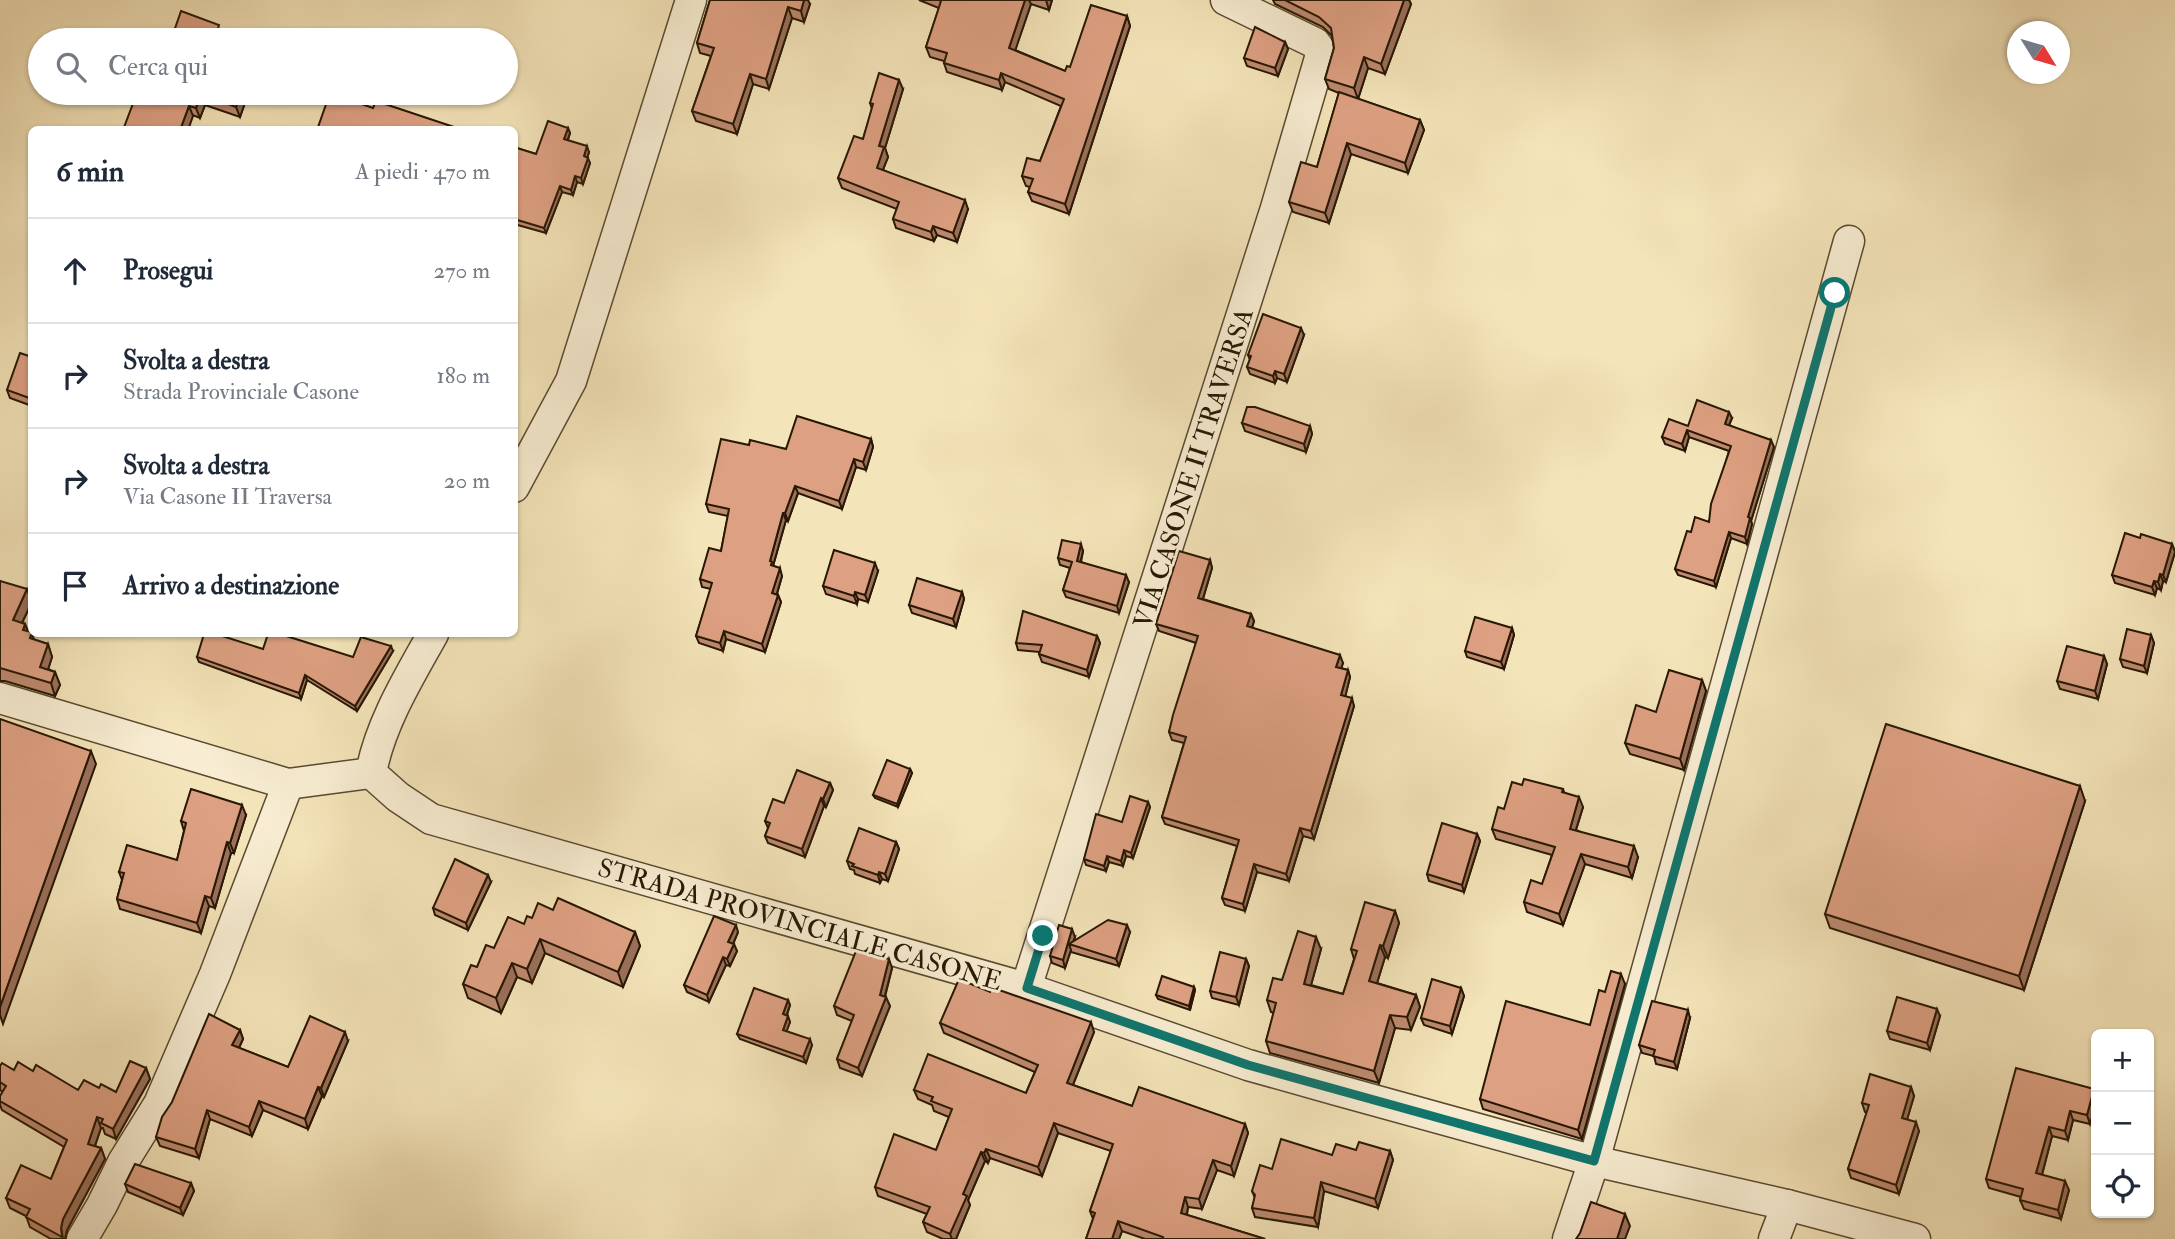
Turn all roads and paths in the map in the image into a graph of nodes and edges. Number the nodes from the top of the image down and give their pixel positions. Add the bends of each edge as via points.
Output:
1 (691, 0) edge
2 (1226, 0) edge
3 (1849, 240) dead end
4 (518, 480) edge
5 (431, 637) edge
6 (0, 698) edge
7 (371, 773) junction
8 (288, 784) junction
9 (1027, 988) junction
10 (1594, 1161) junction
11 (1787, 1205) junction
12 (82, 1239) edge
13 (1568, 1239) edge
14 (1774, 1239) edge
15 (1915, 1239) edge

1 - 4 street via 571,381
2 - 9 street, VIA CASONE II TRAVERSA via 1315,43 1321,58
3 - 10 street
5 - 7 street via 402,690
6 - 8 street
7 - 8 street
7 - 9 street, STRADA PROVINCIALE CASONE via 431,819
8 - 12 street via 159,1104
9 - 10 street, STRADA PROVINCIALE CASONE via 1248,1065
10 - 11 street, STRADA PROVINCIALE CASONE
10 - 13 street
11 - 14 street
11 - 15 street, STRADA PROVINCIALE CASONE

